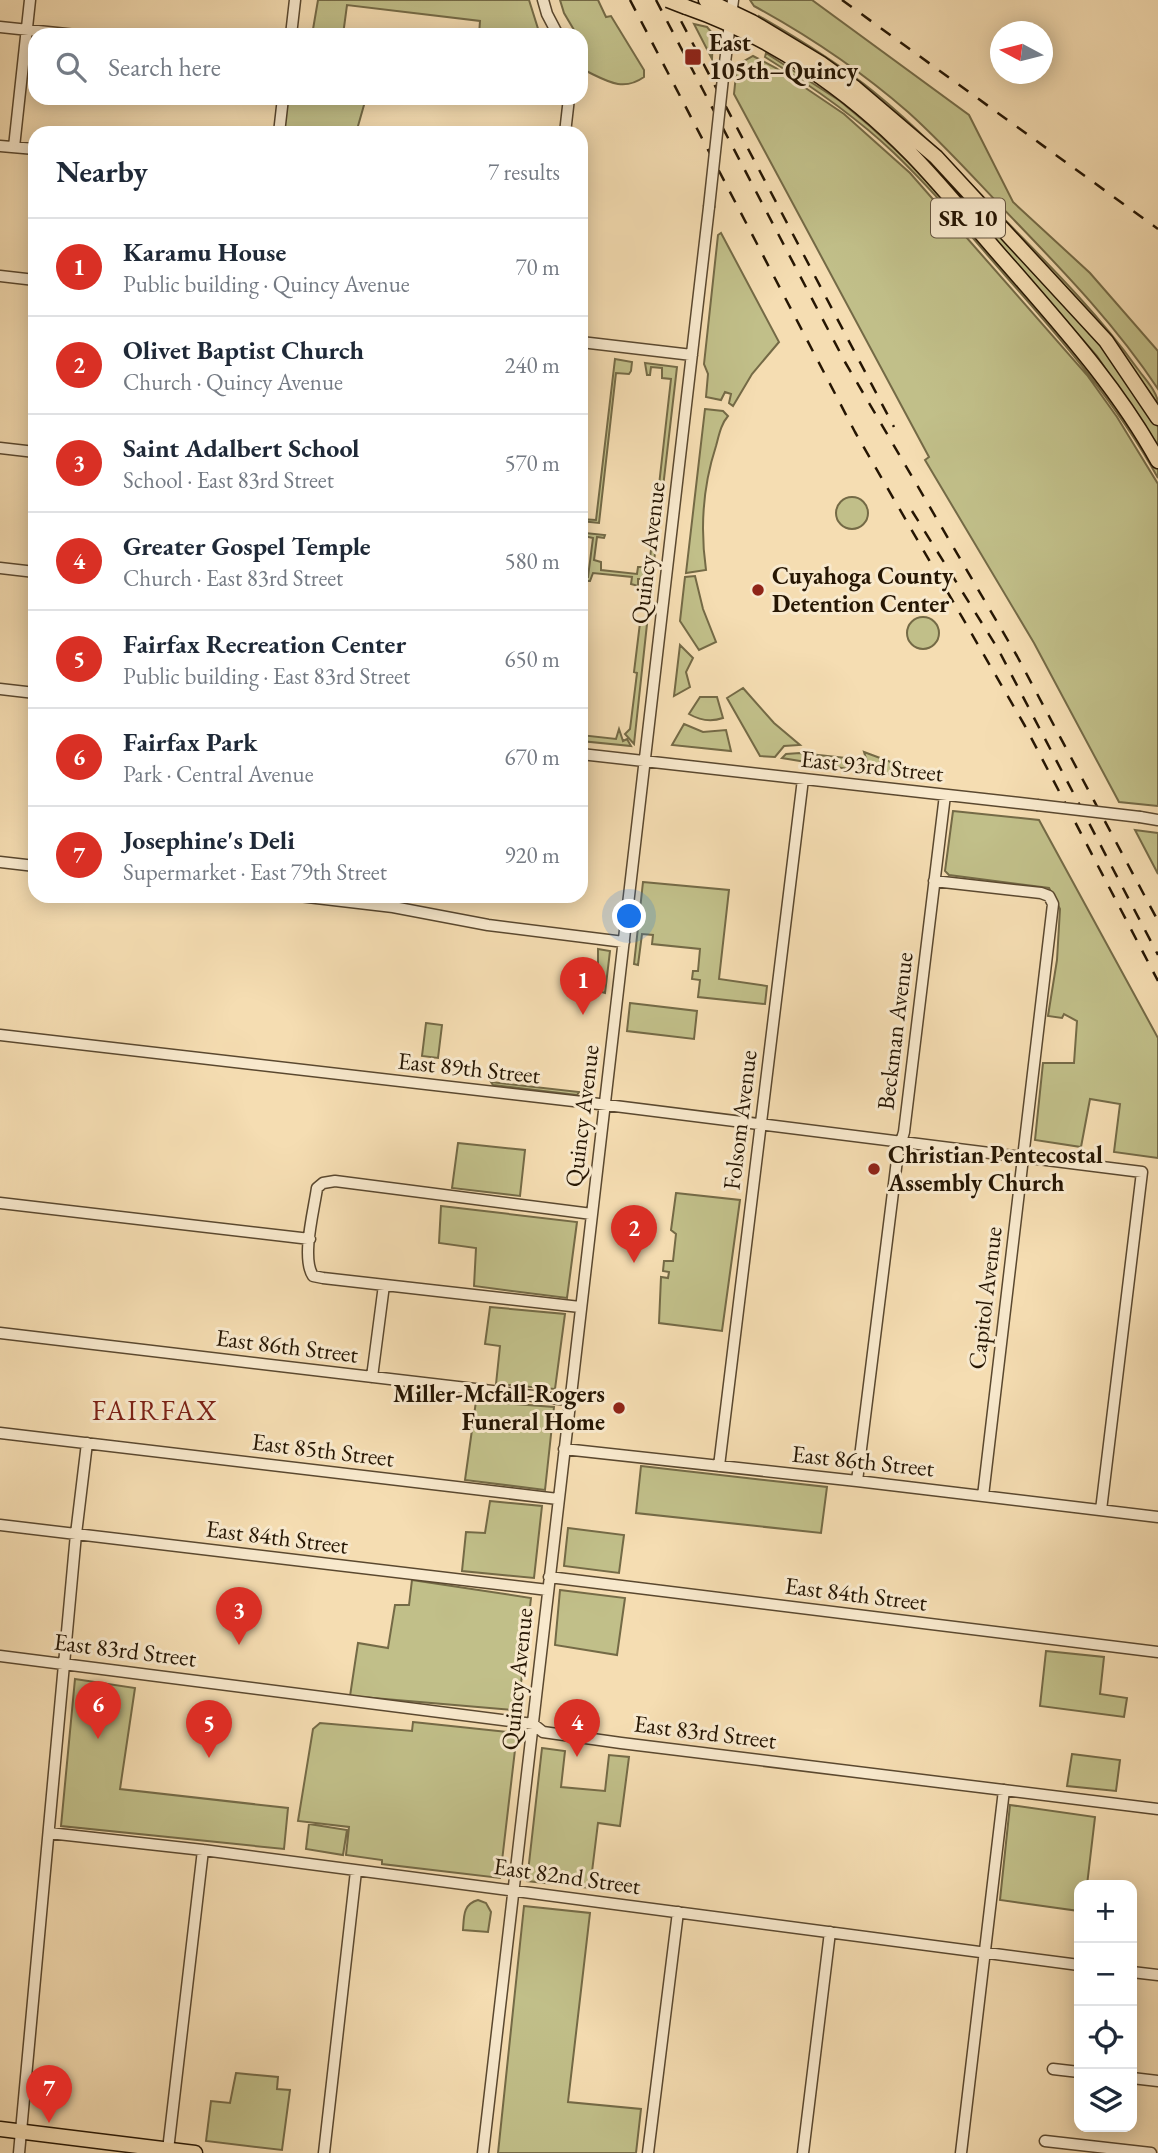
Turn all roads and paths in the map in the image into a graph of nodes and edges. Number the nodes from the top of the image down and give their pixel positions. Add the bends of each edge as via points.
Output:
1 (30, 0) edge
2 (295, 0) edge
3 (543, 0) edge
4 (668, 0) edge
5 (706, 0) edge
6 (731, 11) edge
7 (0, 27) edge
8 (292, 28) edge
9 (554, 28) edge
10 (27, 30) junction
11 (282, 105) edge
12 (565, 105) edge
13 (280, 126) edge
14 (565, 126) edge
15 (0, 146) edge
16 (13, 147) junction
17 (28, 148) edge
18 (0, 276) edge
19 (28, 279) edge
20 (588, 343) edge
21 (692, 355) junction
22 (1158, 418) edge
23 (0, 448) edge
24 (28, 451) edge
25 (1158, 461) edge
26 (0, 568) edge
27 (28, 571) edge
28 (0, 689) edge
29 (28, 692) edge
30 (588, 755) edge
31 (645, 761) junction
32 (803, 779) junction
33 (945, 795) junction
34 (1158, 820) edge
35 (0, 862) edge
36 (28, 865) edge
37 (934, 881) junction
38 (359, 903) edge
39 (624, 942) junction
40 (0, 1035) edge
41 (604, 1104) junction
42 (761, 1124) junction
43 (901, 1142) junction
44 (1023, 1156) junction
45 (0, 1203) edge
46 (592, 1214) junction
47 (310, 1239) junction
48 (384, 1285) junction
49 (580, 1307) junction
50 (0, 1333) edge
51 (372, 1377) junction
52 (568, 1400) junction
53 (0, 1433) edge
54 (87, 1443) junction
55 (564, 1449) junction
56 (719, 1466) junction
57 (857, 1480) junction
58 (983, 1496) junction
59 (558, 1499) junction
60 (1101, 1510) junction
61 (1158, 1517) edge
62 (0, 1525) edge
63 (76, 1534) junction
64 (549, 1577) junction
65 (548, 1590) junction
66 (1158, 1652) edge
67 (0, 1656) edge
68 (65, 1664) junction
69 (533, 1724) junction
70 (1004, 1790) junction
71 (1158, 1809) edge
72 (48, 1833) junction
73 (203, 1850) junction
74 (356, 1871) junction
75 (513, 1889) junction
76 (678, 1912) junction
77 (830, 1932) junction
78 (985, 1952) junction
79 (1074, 1964) edge
80 (1137, 1973) edge
81 (1158, 1975) edge
82 (1053, 2069) dead end
83 (1074, 2071) edge
84 (1137, 2079) edge
85 (1158, 2081) edge
86 (0, 2129) edge
87 (21, 2131) junction
88 (1045, 2141) dead end
89 (168, 2150) junction
90 (19, 2153) edge
91 (195, 2153) edge
92 (324, 2153) edge
93 (483, 2153) edge
94 (648, 2153) edge
95 (803, 2153) edge
96 (961, 2153) edge
97 (1151, 2153) edge

1 - 10 street
2 - 8 street
3 - 9 street
4 - 6 main road, SR 10, bridge via 686,7
5 - 6 main road, SR 10
6 - 21 street, Quincy Avenue, bridge
6 - 22 main road, SR 10 via 855,88 936,157 1106,341
6 - 25 main road, SR 10 via 768,44 881,125 910,153 1091,360
7 - 10 street
10 - 16 street
11 - 13 street
12 - 14 street
15 - 16 street
16 - 17 street
18 - 19 street
20 - 21 street
21 - 31 street, Quincy Avenue
23 - 24 street
26 - 27 street
28 - 29 street
30 - 31 street, East 93rd Street
31 - 32 street, East 93rd Street
31 - 39 street, Quincy Avenue
32 - 33 street, East 93rd Street
32 - 42 street, Folsom Avenue
33 - 34 street, East 93rd Street, bridge
33 - 37 street, Beckman Avenue
35 - 36 street
37 - 43 street, Beckman Avenue
37 - 44 street, Capitol Avenue via 1041,893 1053,904
38 - 39 street
39 - 41 street, Quincy Avenue
40 - 41 street, East 89th Street
41 - 42 street, East 89th Street
41 - 46 street, Quincy Avenue
42 - 43 street, East 89th Street
42 - 56 street, Folsom Avenue
43 - 44 street, East 89th Street
43 - 57 street, Beckman Avenue
44 - 58 street, Capitol Avenue
44 - 60 street, East 89th Street via 1142,1172
45 - 47 street
46 - 47 street via 335,1181 317,1188
46 - 49 street, Quincy Avenue
47 - 48 street via 313,1276
48 - 49 street
48 - 51 street
49 - 52 street, Quincy Avenue
50 - 51 street, East 86th Street
51 - 52 street, East 86th Street
52 - 55 street, Quincy Avenue
53 - 54 street, East 85th Street
54 - 59 street, East 85th Street
54 - 63 street
55 - 56 street, East 86th Street
55 - 59 street, Quincy Avenue
56 - 57 street, East 86th Street
57 - 58 street, East 86th Street
58 - 60 street, East 86th Street
59 - 64 street, Quincy Avenue
60 - 61 street, East 86th Street
62 - 63 street, East 84th Street
63 - 65 street, East 84th Street
63 - 68 street
64 - 65 street, Quincy Avenue
64 - 66 street, East 84th Street
65 - 69 street, Quincy Avenue
67 - 68 street, East 83rd Street
68 - 69 street, East 83rd Street
68 - 72 street
69 - 70 street, East 83rd Street via 543,1732
69 - 75 street, Quincy Avenue
70 - 71 street, East 83rd Street
70 - 78 street
72 - 73 street, East 82nd Street
72 - 87 street
73 - 74 street, East 82nd Street
73 - 89 street
74 - 75 street, East 82nd Street
74 - 92 street
75 - 76 street, East 82nd Street
75 - 93 street, Quincy Avenue
76 - 77 street, East 82nd Street
76 - 94 street
77 - 78 street, East 82nd Street
77 - 95 street
78 - 79 street, East 82nd Street
78 - 96 street
80 - 81 street
82 - 83 street
84 - 85 street
86 - 87 main road
87 - 89 main road
87 - 90 street
88 - 97 street
89 - 91 main road

